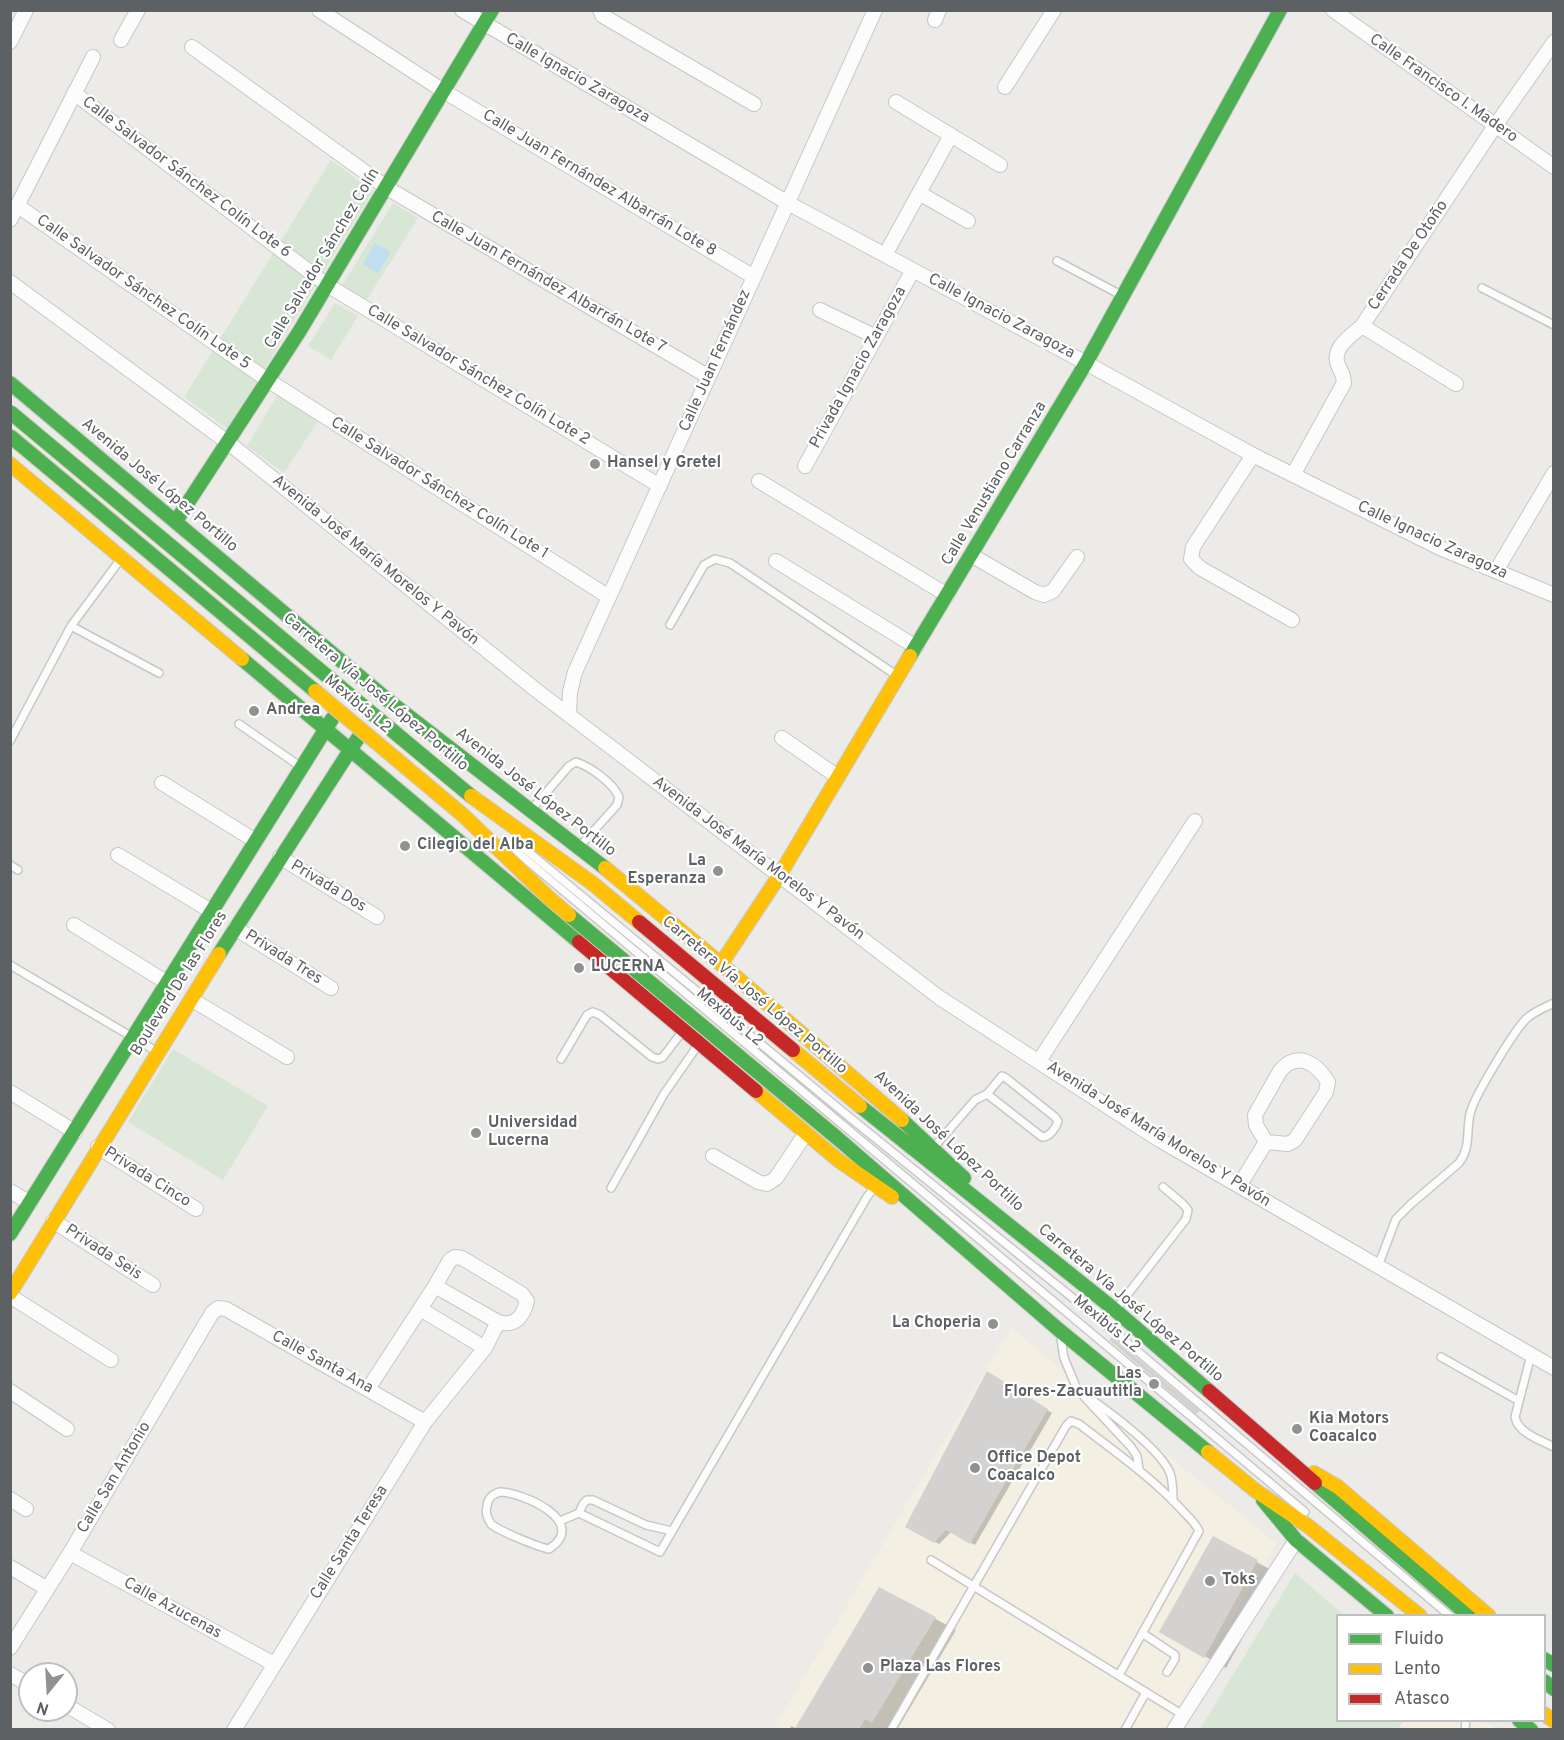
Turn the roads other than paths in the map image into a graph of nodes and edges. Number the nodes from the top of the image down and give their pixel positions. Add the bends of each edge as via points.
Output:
1 (27, 10) edge
2 (138, 10) edge
3 (319, 10) edge
4 (462, 10) edge
5 (492, 10) edge
6 (600, 10) edge
7 (875, 10) edge
8 (1054, 10) edge
9 (1280, 10) edge
10 (1333, 10) edge
11 (484, 24) junction
12 (122, 40) dead end
13 (10, 42) edge
14 (1554, 42) edge
15 (192, 47) dead end
16 (93, 57) dead end
17 (1005, 87) dead end
18 (445, 92) junction
19 (74, 93) junction
20 (896, 102) dead end
21 (754, 104) dead end
22 (1495, 126) junction
23 (951, 135) junction
24 (1000, 165) dead end
25 (1554, 167) edge
26 (387, 188) junction
27 (919, 193) junction
28 (788, 203) junction
29 (18, 206) junction
30 (10, 220) edge
31 (968, 221) dead end
32 (885, 255) junction
33 (1057, 261) dead end
34 (913, 270) junction
35 (754, 277) junction
36 (10, 282) edge
37 (327, 285) junction
38 (1482, 288) dead end
39 (1123, 296) junction
40 (820, 310) dead end
41 (1554, 325) edge
42 (1362, 326) junction
43 (876, 337) junction
44 (1086, 363) junction
45 (709, 377) junction
46 (268, 381) junction
47 (10, 383) edge
48 (1456, 384) dead end
49 (10, 412) edge
50 (10, 418) edge
51 (10, 431) edge
52 (10, 436) edge
53 (230, 444) junction
54 (1253, 455) junction
55 (10, 464) edge
56 (805, 466) dead end
57 (1554, 473) edge
58 (1293, 475) junction
59 (759, 481) dead end
60 (660, 486) junction
61 (176, 522) junction
62 (971, 555) junction
63 (1077, 557) dead end
64 (122, 558) junction
65 (776, 561) dead end
66 (1496, 571) junction
67 (948, 595) junction
68 (1554, 595) edge
69 (609, 597) junction
70 (1292, 620) dead end
71 (669, 625) dead end
72 (71, 626) junction
73 (916, 647) junction
74 (159, 673) dead end
75 (898, 676) junction
76 (360, 677) junction
77 (389, 701) junction
78 (343, 702) junction
79 (569, 715) junction
80 (238, 724) dead end
81 (369, 724) junction
82 (326, 728) junction
83 (782, 738) dead end
84 (10, 741) edge
85 (350, 749) junction
86 (301, 766) junction
87 (838, 777) junction
88 (162, 783) dead end
89 (530, 811) junction
90 (1195, 820) dead end
91 (502, 839) dead end
92 (254, 840) junction
93 (518, 843) dead end
94 (579, 846) junction
95 (118, 855) dead end
96 (280, 857) junction
97 (10, 865) edge
98 (18, 870) dead end
99 (779, 876) junction
100 (211, 911) junction
101 (377, 917) dead end
102 (74, 925) dead end
103 (235, 928) junction
104 (721, 964) junction
105 (10, 965) edge
106 (166, 982) junction
107 (331, 988) dead end
108 (191, 999) junction
109 (1554, 1003) edge
110 (683, 1030) junction
111 (132, 1036) junction
112 (699, 1043) junction
113 (158, 1052) junction
114 (287, 1057) dead end
115 (561, 1059) dead end
116 (1039, 1061) junction
117 (10, 1092) edge
118 (987, 1094) junction
119 (75, 1132) junction
120 (806, 1133) junction
121 (1266, 1142) junction
122 (98, 1147) junction
123 (933, 1148) junction
124 (713, 1156) dead end
125 (876, 1186) junction
126 (1239, 1186) junction
127 (1163, 1187) dead end
128 (610, 1188) dead end
129 (10, 1191) edge
130 (30, 1203) junction
131 (196, 1209) dead end
132 (54, 1221) junction
133 (10, 1234) edge
134 (1029, 1240) junction
135 (968, 1253) junction
136 (1378, 1266) junction
137 (153, 1285) dead end
138 (435, 1286) junction
139 (10, 1294) edge
140 (218, 1308) joint
141 (420, 1308) junction
142 (1115, 1310) junction
143 (498, 1322) junction
144 (1059, 1330) junction
145 (485, 1348) junction
146 (1531, 1355) junction
147 (1442, 1357) dead end
148 (111, 1360) dead end
149 (1554, 1368) edge
150 (368, 1389) junction
151 (1077, 1389) junction
152 (10, 1391) edge
153 (1519, 1401) junction
154 (425, 1422) junction
155 (67, 1429) dead end
156 (1554, 1448) edge
157 (1284, 1456) junction
158 (1139, 1469) junction
159 (1256, 1491) junction
160 (10, 1499) edge
161 (1173, 1501) junction
162 (26, 1509) dead end
163 (579, 1513) junction
164 (1308, 1514) dead end
165 (560, 1521) junction
166 (672, 1531) junction
167 (1296, 1540) junction
168 (70, 1553) junction
169 (931, 1560) dead end
170 (10, 1567) edge
171 (973, 1587) junction
172 (46, 1588) junction
173 (1386, 1614) edge
174 (1418, 1614) edge
175 (1448, 1614) edge
176 (1467, 1614) edge
177 (1487, 1614) edge
178 (1142, 1633) junction
179 (13, 1639) edge
180 (274, 1664) junction
181 (1167, 1672) dead end
182 (1119, 1675) junction
183 (1146, 1692) junction
184 (78, 1713) edge
185 (1183, 1714) junction
186 (100, 1727) edge
187 (234, 1730) edge
188 (891, 1730) edge
189 (1125, 1730) edge
190 (1174, 1730) edge

1 - 13 street
2 - 12 street
3 - 18 street, Calle Juan Fernández Albarrán Lote 8
4 - 11 street, Calle Ignacio Zaragoza
5 - 11 main road, Calle Salvador Sánchez Colín
6 - 21 street via 603,16
7 - 28 street, Calle Juan Fernández
8 - 17 street
9 - 39 main road, Calle Venustiano Carranza
10 - 22 street, Calle Francisco I. Madero
11 - 18 main road, Calle Salvador Sánchez Colín
11 - 28 street, Calle Ignacio Zaragoza
14 - 22 street, Cerrada De Otoño
15 - 26 street, Calle Juan Fernández Albarrán Lote 7
16 - 19 street
18 - 26 main road, Calle Salvador Sánchez Colín
18 - 35 street, Calle Juan Fernández Albarrán Lote 8
19 - 29 street
19 - 37 street, Calle Salvador Sánchez Colín Lote 6
20 - 23 street
22 - 25 street, Calle Francisco I. Madero
22 - 42 street, Cerrada De Otoño
23 - 24 street
23 - 27 street
26 - 37 main road, Calle Salvador Sánchez Colín
26 - 45 street, Calle Juan Fernández Albarrán Lote 7
27 - 31 street
27 - 32 street
28 - 32 street, Calle Ignacio Zaragoza
28 - 35 street, Calle Juan Fernández
29 - 30 street
29 - 46 street, Calle Salvador Sánchez Colín Lote 5
32 - 34 street, Calle Ignacio Zaragoza
33 - 39 lane
34 - 43 street, Privada Ignacio Zaragoza
34 - 44 street, Calle Ignacio Zaragoza
35 - 45 street, Calle Juan Fernández
36 - 53 street, Avenida José María Morelos Y Pavón
37 - 46 main road, Calle Salvador Sánchez Colín
37 - 60 street, Calle Salvador Sánchez Colín Lote 2
38 - 41 lane
39 - 44 main road, Calle Venustiano Carranza
40 - 43 street
42 - 48 street
42 - 58 street, Cerrada De Otoño via 1337,353 1344,383
43 - 56 street, Privada Ignacio Zaragoza
44 - 54 street, Calle Ignacio Zaragoza
44 - 62 main road, Calle Venustiano Carranza
45 - 60 street, Calle Juan Fernández
46 - 53 main road, Calle Salvador Sánchez Colín
46 - 69 street, Calle Salvador Sánchez Colín Lote 1
47 - 61 main road, Avenida José López Portillo
49 - 134 main road, Carretera Vía José López Portillo, bridge via 478,802 592,883 860,1106
50 - 78 lane, Mexibús L2
51 - 78 lane, Mexibús L2
52 - 135 main road, bridge via 464,816 548,897 836,1137
53 - 61 main road, Calle Salvador Sánchez Colín
53 - 79 street, Avenida José María Morelos Y Pavón
54 - 58 street, Calle Ignacio Zaragoza
54 - 70 street via 1193,547 1191,560
55 - 64 main road
57 - 66 street
58 - 66 street, Calle Ignacio Zaragoza via 1440,548
59 - 67 street
60 - 69 street, Calle Juan Fernández
61 - 76 main road, Avenida José López Portillo
62 - 63 street via 1044,595 1053,591
62 - 67 main road, Calle Venustiano Carranza
64 - 72 lane
64 - 82 main road
65 - 73 street
66 - 68 street, Calle Ignacio Zaragoza
67 - 73 main road, Calle Venustiano Carranza
69 - 79 street, Calle Juan Fernández via 575,672
71 - 75 lane via 704,565 715,559 730,563
72 - 74 lane
72 - 84 lane
73 - 75 main road, Calle Venustiano Carranza
75 - 87 main road, Calle Venustiano Carranza
76 - 77 main road, Avenida José López Portillo
76 - 78 main road, Boulevard De las Flores
77 - 81 main road, Boulevard De las Flores
77 - 89 main road, Avenida José López Portillo
78 - 81 lane, Mexibús L2
78 - 81 lane, Mexibús L2
78 - 82 main road, Boulevard De las Flores
79 - 99 street, Avenida José María Morelos Y Pavón
80 - 86 lane
81 - 81 lane, Mexibús L2 via 496,830
81 - 85 main road, Boulevard De las Flores
82 - 85 main road
82 - 86 main road, Boulevard De las Flores
83 - 87 street
85 - 96 main road, Boulevard De las Flores
85 - 110 main road
86 - 92 main road, Boulevard De las Flores
87 - 99 main road, Calle Venustiano Carranza
88 - 92 street
89 - 94 main road, Avenida José López Portillo
89 - 94 lane via 569,766 576,762 584,764 616,790 619,797 617,805
90 - 116 street
91 - 164 lane, Mexibús L2
92 - 100 main road, Boulevard De las Flores
93 - 175 lane, Mexibús L2 via 1116,1333
94 - 104 main road, Avenida José López Portillo
95 - 100 street
96 - 101 street, Privada Dos
96 - 103 main road, Boulevard De las Flores
97 - 98 lane
99 - 104 main road, Calle Venustiano Carranza
99 - 116 street, Avenida José María Morelos Y Pavón via 940,998
100 - 106 main road, Boulevard De las Flores
102 - 106 street
103 - 107 street, Privada Tres
103 - 108 main road, Boulevard De las Flores
104 - 123 main road, Avenida José López Portillo
105 - 111 lane
106 - 111 main road, Boulevard De las Flores
108 - 113 main road, Boulevard De las Flores
108 - 114 street
109 - 136 lane via 1528,1017 1518,1028 1470,1113 1464,1156 1396,1219
110 - 112 main road
110 - 115 lane via 658,1059 593,1012 587,1015
111 - 113 lane
111 - 119 main road, Boulevard De las Flores
112 - 120 main road
112 - 128 lane via 664,1094
113 - 122 main road, Boulevard De las Flores
116 - 126 street, Avenida José María Morelos Y Pavón via 1158,1139
117 - 119 street
118 - 118 lane via 999,1079 1006,1078 1055,1117 1057,1126 1050,1135 1042,1137
118 - 123 lane via 975,1100
119 - 130 main road, Boulevard De las Flores
120 - 124 street via 776,1178 767,1184
120 - 125 main road via 838,1161
121 - 121 street via 1288,1144 1295,1140 1326,1092 1328,1082 1314,1065 1293,1061 1280,1071 1255,1115
121 - 126 street
122 - 131 street, Privada Cinco
122 - 132 main road, Boulevard De las Flores
123 - 134 main road, Avenida José López Portillo
125 - 135 main road
125 - 166 lane
126 - 136 street, Avenida José María Morelos Y Pavón
127 - 142 lane via 1188,1210 1186,1219
129 - 130 street
130 - 133 main road, Boulevard De las Flores
132 - 137 street, Privada Seis
132 - 139 main road, Boulevard De las Flores
134 - 142 main road, Carretera Vía José López Portillo
135 - 144 main road
136 - 146 street, Avenida José María Morelos Y Pavón
138 - 141 street
138 - 143 street
138 - 143 street via 450,1260 462,1258 522,1294 527,1301 519,1319 512,1324
139 - 148 street
140 - 150 street, Calle Santa Ana
140 - 168 street, Calle San Antonio
141 - 145 street
141 - 150 street
142 - 157 main road, Carretera Vía José López Portillo
143 - 145 street, Calle Santa Teresa
144 - 151 lane via 1064,1359
144 - 159 main road
145 - 154 street, Calle Santa Teresa
146 - 149 street, Avenida José María Morelos Y Pavón
146 - 153 lane
147 - 153 lane
150 - 154 street, Calle Santa Ana
151 - 158 lane via 1131,1447
151 - 161 lane via 1159,1457 1169,1471
152 - 155 street
153 - 156 lane via 1516,1424
154 - 180 street, Calle Santa Teresa
157 - 176 main road, Carretera Vía José López Portillo
157 - 177 main road via 1338,1487
158 - 161 lane
158 - 171 lane via 1071,1421
159 - 167 main road
159 - 174 main road via 1308,1526
160 - 162 street
161 - 178 lane via 1198,1531
163 - 165 lane
163 - 166 lane via 583,1504 592,1500 646,1525
163 - 166 lane via 660,1552
165 - 165 lane via 550,1510 507,1492 492,1495 488,1501 487,1518 493,1526 540,1548 549,1549 556,1544 561,1536
167 - 173 main road
167 - 185 street
168 - 172 street, Calle San Antonio
168 - 180 street, Calle Azucenas
169 - 171 lane
170 - 172 street
171 - 182 lane
171 - 188 lane
172 - 179 street, Calle San Antonio
178 - 181 lane via 1175,1655
178 - 182 lane
180 - 187 street, Calle Santa Teresa
182 - 183 lane
183 - 185 lane
183 - 189 lane
184 - 186 street
185 - 190 street

